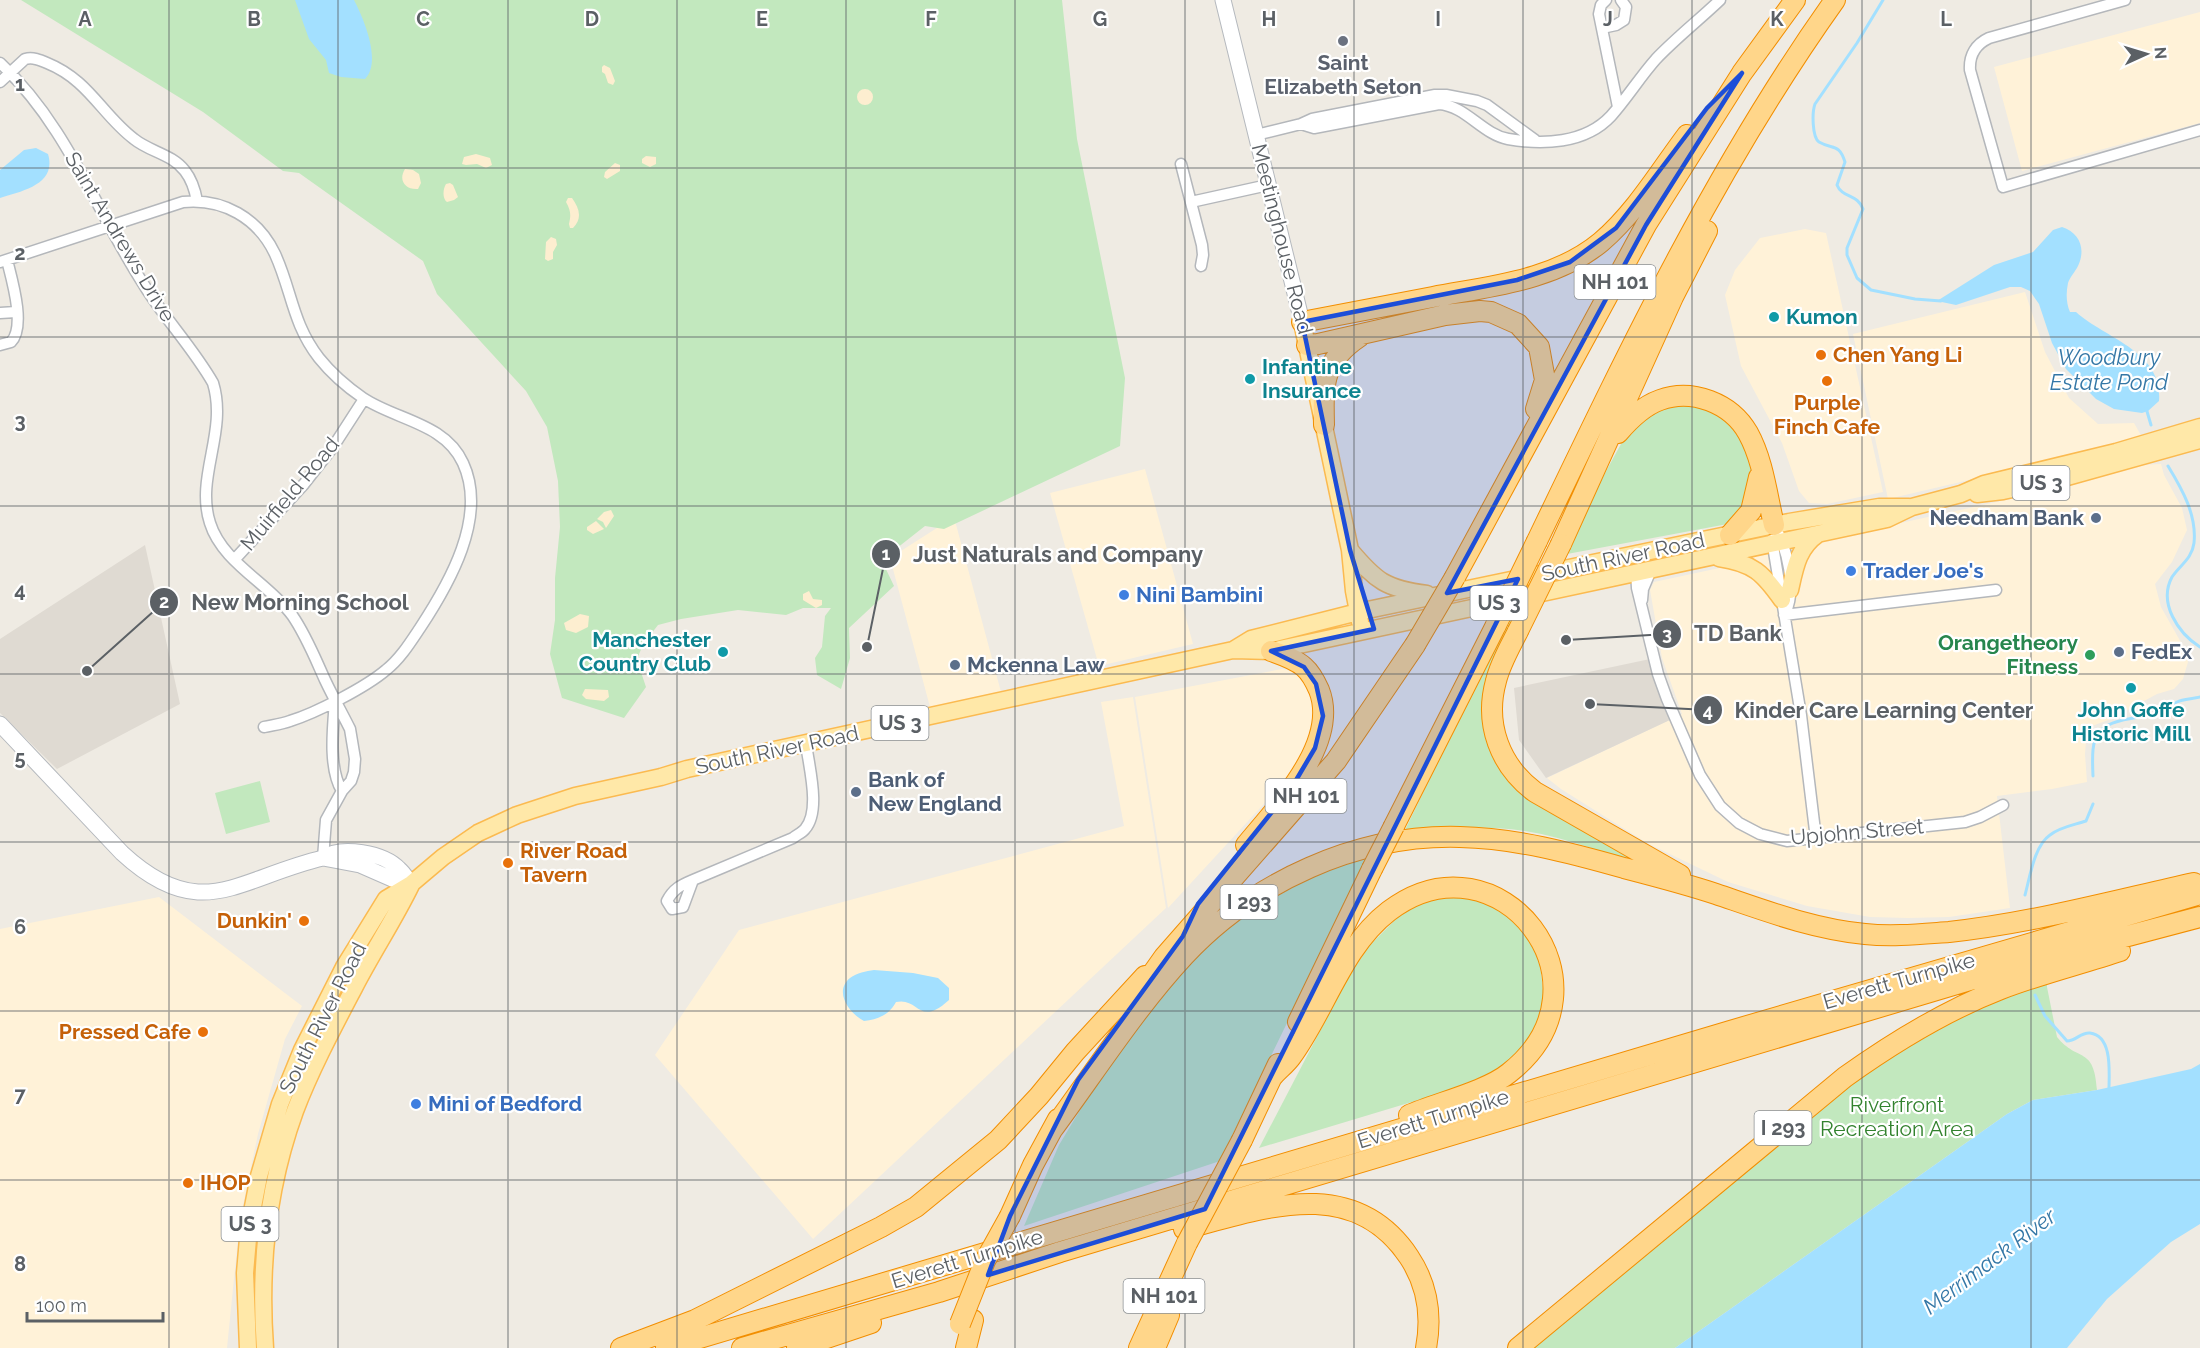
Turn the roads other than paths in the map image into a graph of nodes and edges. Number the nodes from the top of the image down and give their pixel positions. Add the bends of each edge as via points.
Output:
1 (1223, 0) edge
2 (1605, 0) edge
3 (1621, 0) edge
4 (1720, 0) edge
5 (1796, 0) edge
6 (2125, 0) edge
7 (1832, 4) edge
8 (1602, 28) junction
9 (0, 63) edge
10 (10, 73) junction
11 (1743, 73) junction
12 (0, 82) edge
13 (1618, 107) junction
14 (1301, 124) junction
15 (2200, 130) edge
16 (1256, 135) junction
17 (1537, 141) junction
18 (1181, 164) dead end
19 (1268, 185) junction
20 (197, 201) junction
21 (1191, 202) junction
22 (110, 225) junction
23 (4, 261) edge
24 (1202, 266) dead end
25 (16, 312) junction
26 (0, 313) edge
27 (1302, 322) junction
28 (1366, 332) junction
29 (0, 345) edge
30 (1307, 345) junction
31 (364, 399) junction
32 (1324, 425) junction
33 (2200, 427) edge
34 (2200, 440) edge
35 (1606, 447) junction
36 (1761, 468) junction
37 (1961, 494) junction
38 (1912, 507) junction
39 (1478, 533) junction
40 (1820, 533) junction
41 (1730, 535) junction
42 (1776, 536) junction
43 (1350, 550) junction
44 (1644, 553) junction
45 (1712, 557) junction
46 (235, 559) junction
47 (1643, 572) junction
48 (1996, 590) dead end
49 (1436, 595) junction
50 (1785, 602) junction
51 (1642, 603) junction
52 (1363, 611) junction
53 (1368, 631) junction
54 (1233, 650) junction
55 (1271, 651) junction
56 (335, 700) junction
57 (0, 724) edge
58 (264, 727) dead end
59 (806, 744) junction
60 (342, 791) junction
61 (2003, 804) dead end
62 (1816, 839) junction
63 (323, 858) junction
64 (693, 880) dead end
65 (2200, 882) edge
66 (411, 884) junction
67 (1714, 893) junction
68 (2200, 894) edge
69 (2200, 917) edge
70 (2200, 926) edge
71 (1183, 936) junction
72 (1164, 957) junction
73 (1272, 1077) junction
74 (1052, 1130) junction
75 (1292, 1161) junction
76 (1191, 1248) junction
77 (1012, 1267) junction
78 (939, 1292) junction
79 (967, 1322) junction
80 (248, 1348) edge
81 (265, 1348) edge
82 (621, 1348) edge
83 (666, 1348) edge
84 (742, 1348) edge
85 (797, 1348) edge
86 (953, 1348) edge
87 (966, 1348) edge
88 (1139, 1348) edge
89 (1155, 1348) edge
90 (1426, 1348) edge
91 (1518, 1348) edge

1 - 16 street, Meetinghouse Road
2 - 8 street via 1599,9
3 - 8 street via 1626,7 1624,20
4 - 13 street via 1663,52
5 - 11 highway, NH 101
6 - 15 street via 1983,41 1973,50 1970,70 2003,187
7 - 35 highway via 1714,215
7 - 73 highway, NH 101, bridge via 1751,129 1681,250
8 - 13 street
9 - 10 street, Saint Andrews Drive
10 - 12 street
10 - 20 street via 29,58 61,70 87,89 134,140 180,165 190,178
10 - 22 street, Saint Andrews Drive via 64,143
11 - 27 highway via 1707,108 1616,228 1570,262 1517,280
11 - 39 highway, NH 101 via 1646,225
13 - 17 street via 1602,124 1581,135
14 - 16 street
14 - 17 street via 1314,128 1439,104 1455,109 1498,136
14 - 17 street via 1446,95 1486,105
16 - 19 street, Meetinghouse Road
18 - 21 street
19 - 21 street
19 - 27 street, Meetinghouse Road
20 - 22 street via 171,205
20 - 31 street via 233,210 262,233 276,256 305,337 331,371
21 - 24 street
22 - 23 street
22 - 46 street, Saint Andrews Drive via 143,284 213,383 218,413 207,485 207,513 218,538
23 - 25 street via 13,285
25 - 26 street
25 - 29 street via 15,338
27 - 30 main road, Meetinghouse Road
28 - 30 highway
28 - 32 highway via 1340,352 1328,370 1323,391
28 - 39 highway via 1480,311 1503,315 1518,324 1539,347 1545,380 1538,405
30 - 32 main road, Meetinghouse Road
31 - 46 street, Muirfield Road via 304,484
31 - 56 street via 427,428 451,445 464,465 471,500 464,540 448,580 409,644 380,676
32 - 43 main road, Meetinghouse Road
33 - 37 main road, South River Road / US 3 via 1984,484
34 - 37 main road, South River Road / US 3 via 2067,477 1990,494
35 - 36 highway via 1641,410 1674,396 1696,397 1719,404 1733,414 1754,444
35 - 67 highway, bridge via 1496,679 1492,695 1496,740 1507,765 1523,784 1650,860
36 - 41 highway via 1751,511
36 - 42 highway
37 - 38 main road, South River Road
38 - 40 main road, South River Road / US 3 via 1887,519
38 - 42 main road, South River Road / US 3 via 1879,507
39 - 71 highway, NH 101, bridge via 1415,645 1336,760
40 - 42 main road, South River Road / US 3
40 - 50 main road via 1800,552
41 - 42 main road, South River Road / US 3
41 - 44 main road, South River Road / US 3
42 - 45 main road, South River Road / US 3
42 - 50 street
43 - 49 main road via 1380,581 1401,590
43 - 52 main road, Meetinghouse Road via 1357,565
44 - 47 street, Upjohn Street
44 - 49 main road, South River Road / US 3
45 - 47 main road, South River Road / US 3
45 - 50 main road via 1752,567
46 - 56 street, Saint Andrews Drive via 290,613
47 - 51 street, Upjohn Street
47 - 51 street, Upjohn Street via 1636,588
47 - 53 main road, South River Road / US 3
48 - 50 street
49 - 52 main road, South River Road / US 3
50 - 62 street
51 - 62 street, Upjohn Street via 1652,654 1667,699 1700,775 1720,806 1739,823 1760,834 1787,841
52 - 53 main road, Meetinghouse Road
52 - 54 main road, South River Road / US 3 via 1251,639
53 - 55 main road, South River Road / US 3
54 - 55 main road, South River Road / US 3
54 - 59 main road, South River Road / US 3
55 - 71 highway via 1298,662 1311,674 1321,695 1322,727 1315,748 1292,787 1198,904
56 - 58 street via 300,718
56 - 60 street, Saint Andrews Drive via 332,740 336,777
56 - 60 street, Saint Andrews Drive via 350,729 355,759 353,777
57 - 63 street via 122,853 170,886 189,891 218,891
59 - 64 street via 813,806 804,830
59 - 66 main road, South River Road / US 3 via 537,807 478,833
60 - 63 street, Saint Andrews Drive via 326,820
61 - 62 street, Upjohn Street via 1965,822
63 - 66 street via 360,865
65 - 67 highway, I 293 via 2004,925 1897,935 1802,924
66 - 80 main road, South River Road / US 3 via 387,899 344,967 280,1104 249,1227 245,1295
66 - 81 main road, South River Road / US 3 via 349,997 289,1130 274,1184 266,1235 262,1285
67 - 74 highway, I 293 via 1579,855 1461,837 1378,844 1324,862 1259,895 1211,930 1144,1004
68 - 75 highway, Everett Turnpike
69 - 77 highway, Everett Turnpike via 2026,964
70 - 91 highway, I 293 via 2003,988 1898,1040 1845,1077
71 - 72 highway, NH 101
72 - 74 highway, NH 101 via 1078,1080
72 - 82 highway via 998,1140 916,1207 695,1320
73 - 75 highway via 1291,1058 1366,934 1389,911 1417,895 1458,888 1489,895 1517,910 1543,943 1553,974 1552,1005 1542,1035 1507,1075
73 - 76 highway, NH 101, bridge via 1210,1198
74 - 79 highway, I 293, bridge via 1010,1216
75 - 83 highway, Everett Turnpike
76 - 88 highway, NH 101
76 - 89 highway
77 - 78 highway, Everett Turnpike
77 - 90 highway via 1035,1267 1253,1209 1329,1204 1377,1225 1407,1254 1425,1293 1429,1313
78 - 84 highway, Everett Turnpike
78 - 85 highway via 903,1313
79 - 86 highway
79 - 87 highway, I 293

